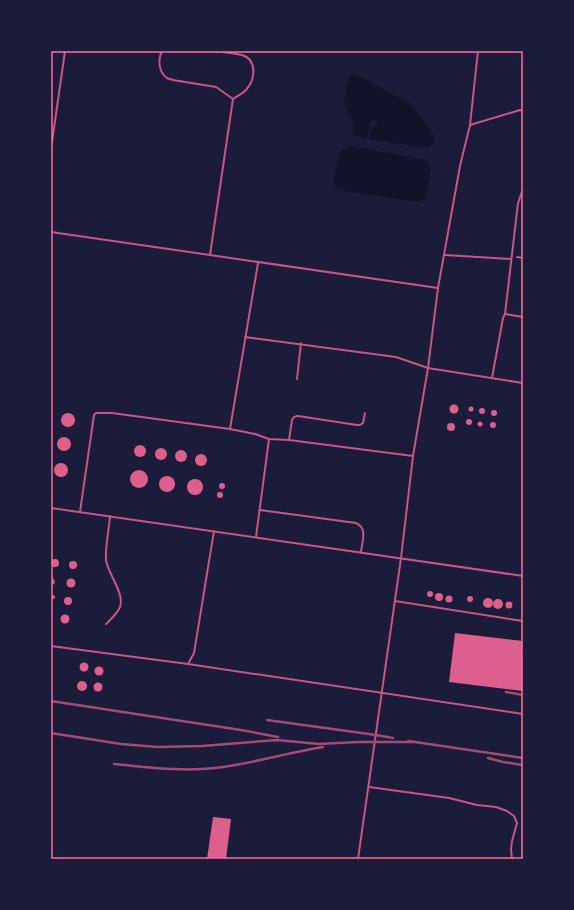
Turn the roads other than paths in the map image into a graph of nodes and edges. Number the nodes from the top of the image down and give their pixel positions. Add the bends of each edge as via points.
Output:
1 (65, 51) edge
2 (162, 51) edge
3 (213, 51) edge
4 (478, 51) edge
5 (233, 99) junction
6 (523, 111) edge
7 (470, 124) junction
8 (51, 148) edge
9 (523, 189) edge
10 (51, 232) edge
11 (210, 255) junction
12 (445, 255) junction
13 (511, 259) junction
14 (258, 262) junction
15 (438, 288) junction
16 (506, 314) junction
17 (523, 317) edge
18 (245, 337) junction
19 (301, 343) junction
20 (428, 368) junction
21 (492, 378) junction
22 (297, 379) dead end
23 (523, 383) edge
24 (365, 413) dead end
25 (230, 429) junction
26 (269, 439) junction
27 (289, 440) junction
28 (413, 456) junction
29 (51, 508) edge
30 (260, 510) junction
31 (80, 512) junction
32 (110, 516) junction
33 (214, 531) junction
34 (256, 537) junction
35 (361, 552) junction
36 (401, 558) junction
37 (523, 576) edge
38 (394, 601) junction
39 (523, 621) edge
40 (106, 624) dead end
41 (51, 646) edge
42 (188, 664) junction
43 (382, 693) junction
44 (523, 714) edge
45 (368, 786) junction
46 (358, 859) edge
47 (512, 859) edge

1 - 8 lane
2 - 5 lane via 160,65 167,78 216,87
3 - 5 lane via 243,56 252,63 254,69 246,90
4 - 7 lane
5 - 11 lane
6 - 7 lane
7 - 12 lane
9 - 13 lane via 518,203
10 - 11 lane
11 - 14 lane
12 - 13 lane
12 - 15 lane
13 - 16 lane
14 - 15 lane
14 - 18 lane
15 - 20 lane
16 - 17 lane
16 - 21 lane via 503,318
18 - 19 lane
18 - 25 lane
19 - 20 lane via 396,356
19 - 22 lane
20 - 21 lane
20 - 28 lane
21 - 23 lane
24 - 27 lane via 360,425 296,416 292,420
25 - 26 lane
25 - 31 lane via 96,413
26 - 27 lane
26 - 30 lane
27 - 28 lane
28 - 36 lane
29 - 31 lane
30 - 34 lane
30 - 35 lane via 356,523 363,528 364,533
31 - 32 lane
32 - 33 lane
32 - 40 lane via 106,561 121,602 116,613
33 - 34 lane
33 - 42 lane via 194,653
34 - 35 lane
35 - 36 lane
36 - 37 lane
36 - 38 lane
38 - 39 lane
38 - 43 lane
41 - 42 lane
42 - 43 lane
43 - 44 lane
43 - 45 lane
45 - 46 lane
45 - 47 lane via 496,806 507,810 517,823 512,841

